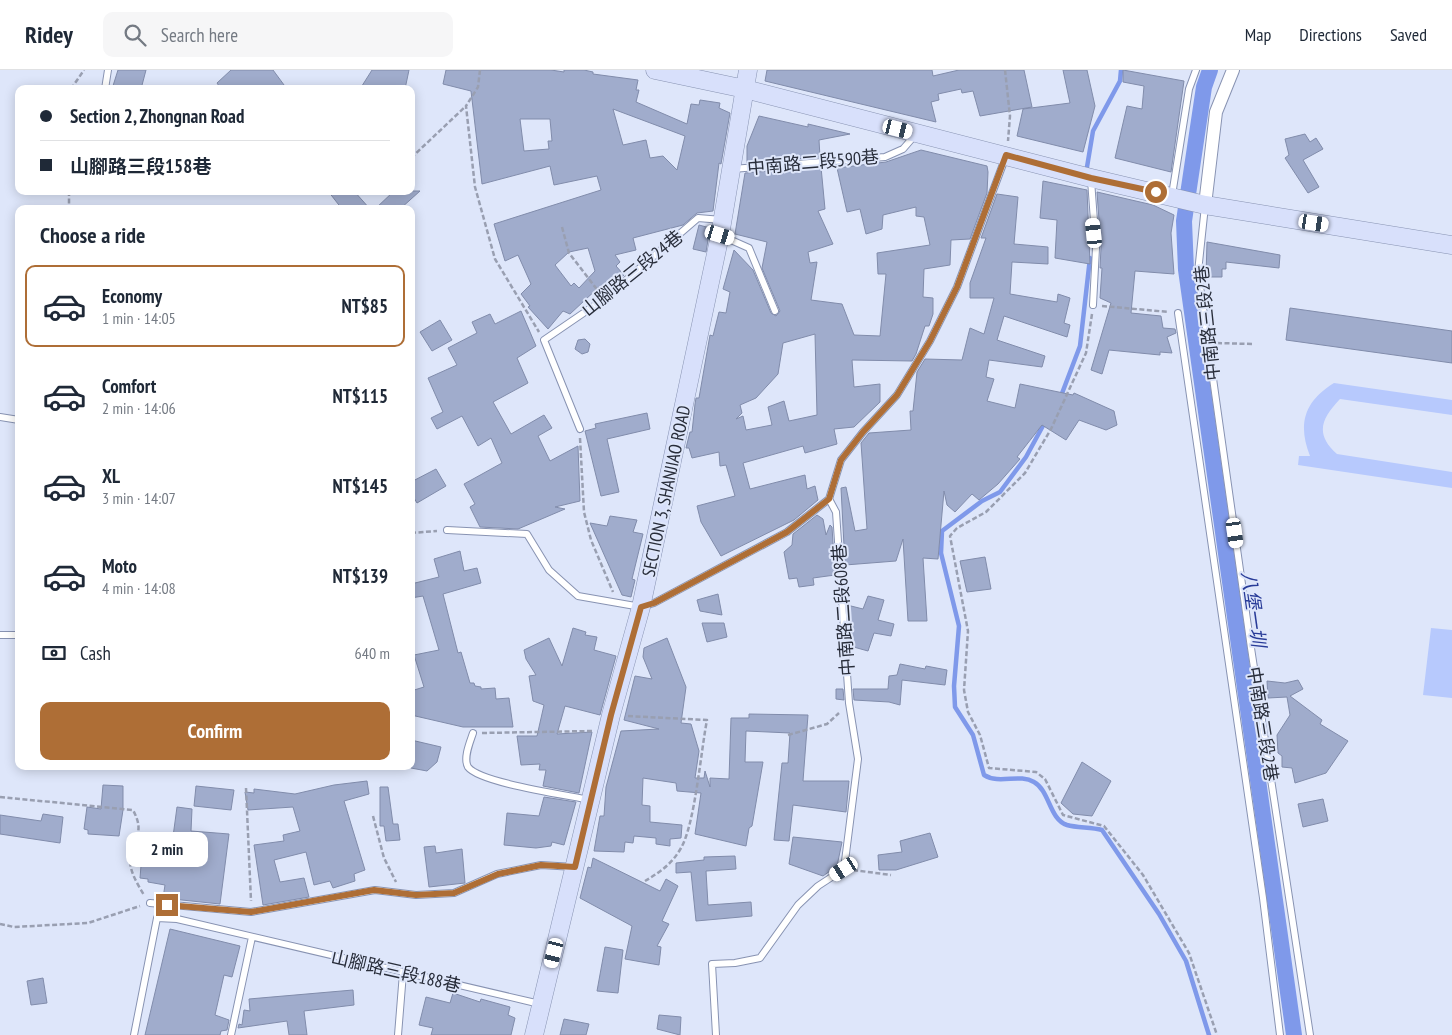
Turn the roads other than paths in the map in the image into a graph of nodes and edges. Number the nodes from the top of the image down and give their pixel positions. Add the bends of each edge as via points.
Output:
1 (108, 70) edge
2 (655, 70) edge
3 (748, 70) edge
4 (1196, 70) edge
5 (1233, 70) edge
6 (106, 85) edge
7 (745, 89) junction
8 (916, 134) junction
9 (1006, 155) junction
10 (731, 169) junction
11 (1091, 178) junction
12 (1172, 196) junction
13 (1205, 205) junction
14 (721, 227) junction
15 (1452, 244) edge
16 (1094, 305) road end
17 (775, 312) dead end
18 (1178, 313) road end
19 (0, 417) edge
20 (15, 419) edge
21 (580, 429) road end
22 (829, 499) junction
23 (447, 530) road end
24 (641, 607) junction
25 (0, 635) edge
26 (15, 635) edge
27 (473, 733) road end
28 (591, 800) junction
29 (575, 867) junction
30 (150, 903) road end
31 (252, 937) junction
32 (403, 972) junction
33 (541, 1004) junction
34 (134, 1035) edge
35 (231, 1035) edge
36 (398, 1035) edge
37 (534, 1035) edge
38 (716, 1035) edge
39 (1280, 1035) edge
40 (1310, 1035) edge

1 - 6 lane
2 - 7 main road
3 - 7 main road, SECTION 3, SHANJIAO ROAD
4 - 12 lane via 1189,89
5 - 13 street via 1216,112
7 - 8 main road
7 - 10 main road, SECTION 3, SHANJIAO ROAD
8 - 9 main road
8 - 10 lane, 中南路二段590巷 via 902,149 885,157
9 - 11 main road
9 - 22 lane via 957,287 930,341 897,395 841,460
10 - 14 main road, SECTION 3, SHANJIAO ROAD
11 - 12 main road
11 - 16 lane via 1096,248
12 - 13 main road
13 - 15 main road
13 - 40 lane, 中南路三段2巷 via 1198,272
14 - 17 lane via 749,248
14 - 21 lane, 山腳路三段24巷 via 698,218 604,299 544,340
14 - 24 main road, SECTION 3, SHANJIAO ROAD
18 - 39 lane
19 - 20 lane
22 - 24 lane via 787,532
22 - 38 lane, 中南路二段608巷 via 836,512 849,703 858,759 844,869 818,886 798,905 760,958 712,964
23 - 24 lane via 527,534 549,570 578,596
24 - 28 main road, SECTION 3, SHANJIAO ROAD
25 - 26 lane
27 - 28 lane via 466,761 469,767 488,779
28 - 29 main road, SECTION 3, SHANJIAO ROAD
29 - 30 lane via 541,865 498,874 454,893 403,894 374,890 251,912
29 - 33 main road, SECTION 3, SHANJIAO ROAD
31 - 32 lane, 山腳路三段188巷
31 - 34 lane, 山腳路三段188巷 via 177,919 157,918
31 - 35 lane
32 - 33 lane, 山腳路三段188巷
32 - 36 lane
33 - 37 main road, SECTION 3, SHANJIAO ROAD

